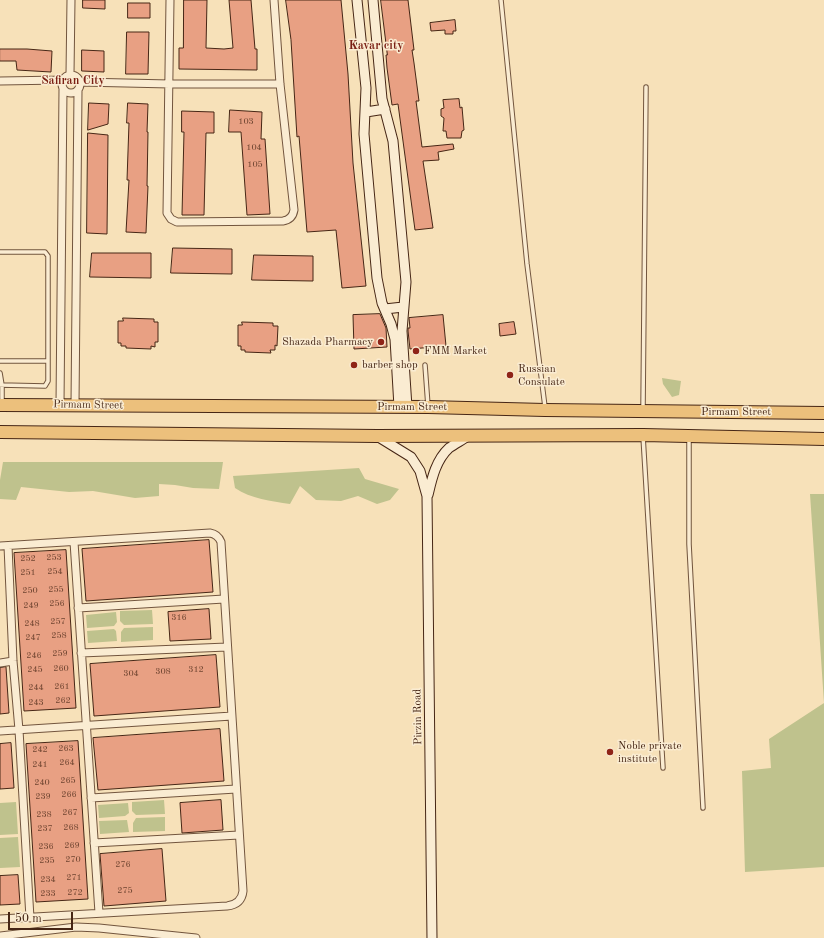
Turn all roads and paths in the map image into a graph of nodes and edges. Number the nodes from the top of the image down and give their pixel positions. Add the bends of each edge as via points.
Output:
1 (70, 0) edge
2 (170, 0) edge
3 (274, 0) edge
4 (357, 0) edge
5 (373, 0) edge
6 (501, 0) edge
7 (70, 74) junction
8 (62, 80) junction
9 (0, 81) edge
10 (81, 82) junction
11 (170, 84) junction
12 (280, 84) junction
13 (646, 87) dead end
14 (64, 89) junction
15 (78, 91) junction
16 (384, 109) junction
17 (366, 112) junction
18 (61, 227) junction
19 (76, 227) junction
20 (61, 250) junction
21 (76, 250) junction
22 (0, 252) edge
23 (404, 307) junction
24 (385, 309) junction
25 (398, 332) junction
26 (0, 361) edge
27 (48, 361) junction
28 (425, 365) dead end
29 (0, 374) edge
30 (1, 385) edge
31 (60, 404) junction
32 (75, 404) junction
33 (1, 405) edge
34 (403, 407) junction
35 (428, 407) junction
36 (545, 410) junction
37 (643, 411) junction
38 (824, 413) edge
39 (0, 432) edge
40 (643, 435) junction
41 (377, 436) junction
42 (468, 436) junction
43 (689, 436) junction
44 (824, 438) edge
45 (427, 496) junction
46 (74, 542) junction
47 (0, 546) edge
48 (8, 546) junction
49 (224, 599) junction
50 (78, 608) junction
51 (227, 647) junction
52 (81, 653) junction
53 (13, 661) junction
54 (0, 663) edge
55 (232, 716) junction
56 (86, 726) junction
57 (19, 730) junction
58 (0, 731) edge
59 (663, 768) dead end
60 (236, 789) junction
61 (91, 798) junction
62 (703, 808) dead end
63 (239, 835) junction
64 (94, 843) junction
65 (99, 913) junction
66 (30, 918) junction
67 (0, 920) edge
68 (0, 936) edge
69 (196, 938) edge
70 (432, 938) edge

1 - 7 street
2 - 11 street
3 - 12 street
4 - 17 street
5 - 16 street
6 - 36 lane via 527,264
7 - 8 street
7 - 10 street via 78,77
8 - 9 street
8 - 14 street
10 - 11 street
10 - 15 street
11 - 12 street
11 - 12 street via 167,213 169,218 178,222 289,220 294,210
13 - 37 lane
14 - 15 street via 69,93
14 - 18 street
15 - 19 street
16 - 17 street
16 - 23 street via 393,141 406,282
17 - 24 street via 364,134 377,278
18 - 19 street
18 - 20 street
19 - 21 street
20 - 21 street
20 - 31 street
21 - 32 street
22 - 27 lane via 45,252 48,256
23 - 24 street
23 - 25 street
24 - 25 street
25 - 34 street
26 - 27 lane
27 - 30 lane via 48,381 45,386
28 - 35 lane
29 - 30 lane
30 - 33 lane
31 - 32 highway, Pirmam Street
31 - 33 highway, Pirmam Street
32 - 34 highway, Pirmam Street
34 - 35 highway, Pirmam Street
35 - 36 highway, Pirmam Street
36 - 37 highway, Pirmam Street
37 - 38 highway, Pirmam Street
39 - 41 highway
40 - 42 highway
40 - 43 highway
40 - 59 lane
41 - 42 highway
41 - 45 street via 411,457 420,472
42 - 45 street via 448,449 441,458
43 - 44 highway
43 - 62 lane via 689,544
45 - 70 street, Pirzin Road
46 - 48 street
46 - 49 street via 215,534 221,542
46 - 50 street
47 - 48 street
48 - 53 street
49 - 50 street
49 - 51 street
50 - 52 street
51 - 52 street
51 - 55 street
52 - 56 street
53 - 54 street
53 - 57 street
55 - 56 street
55 - 60 street
56 - 57 street
56 - 61 street
57 - 58 street
57 - 66 street
60 - 61 street
60 - 63 street
61 - 64 street
63 - 64 street
63 - 65 street via 243,891 242,898 233,906
64 - 65 street
65 - 66 street
66 - 67 street
68 - 69 street via 81,927

